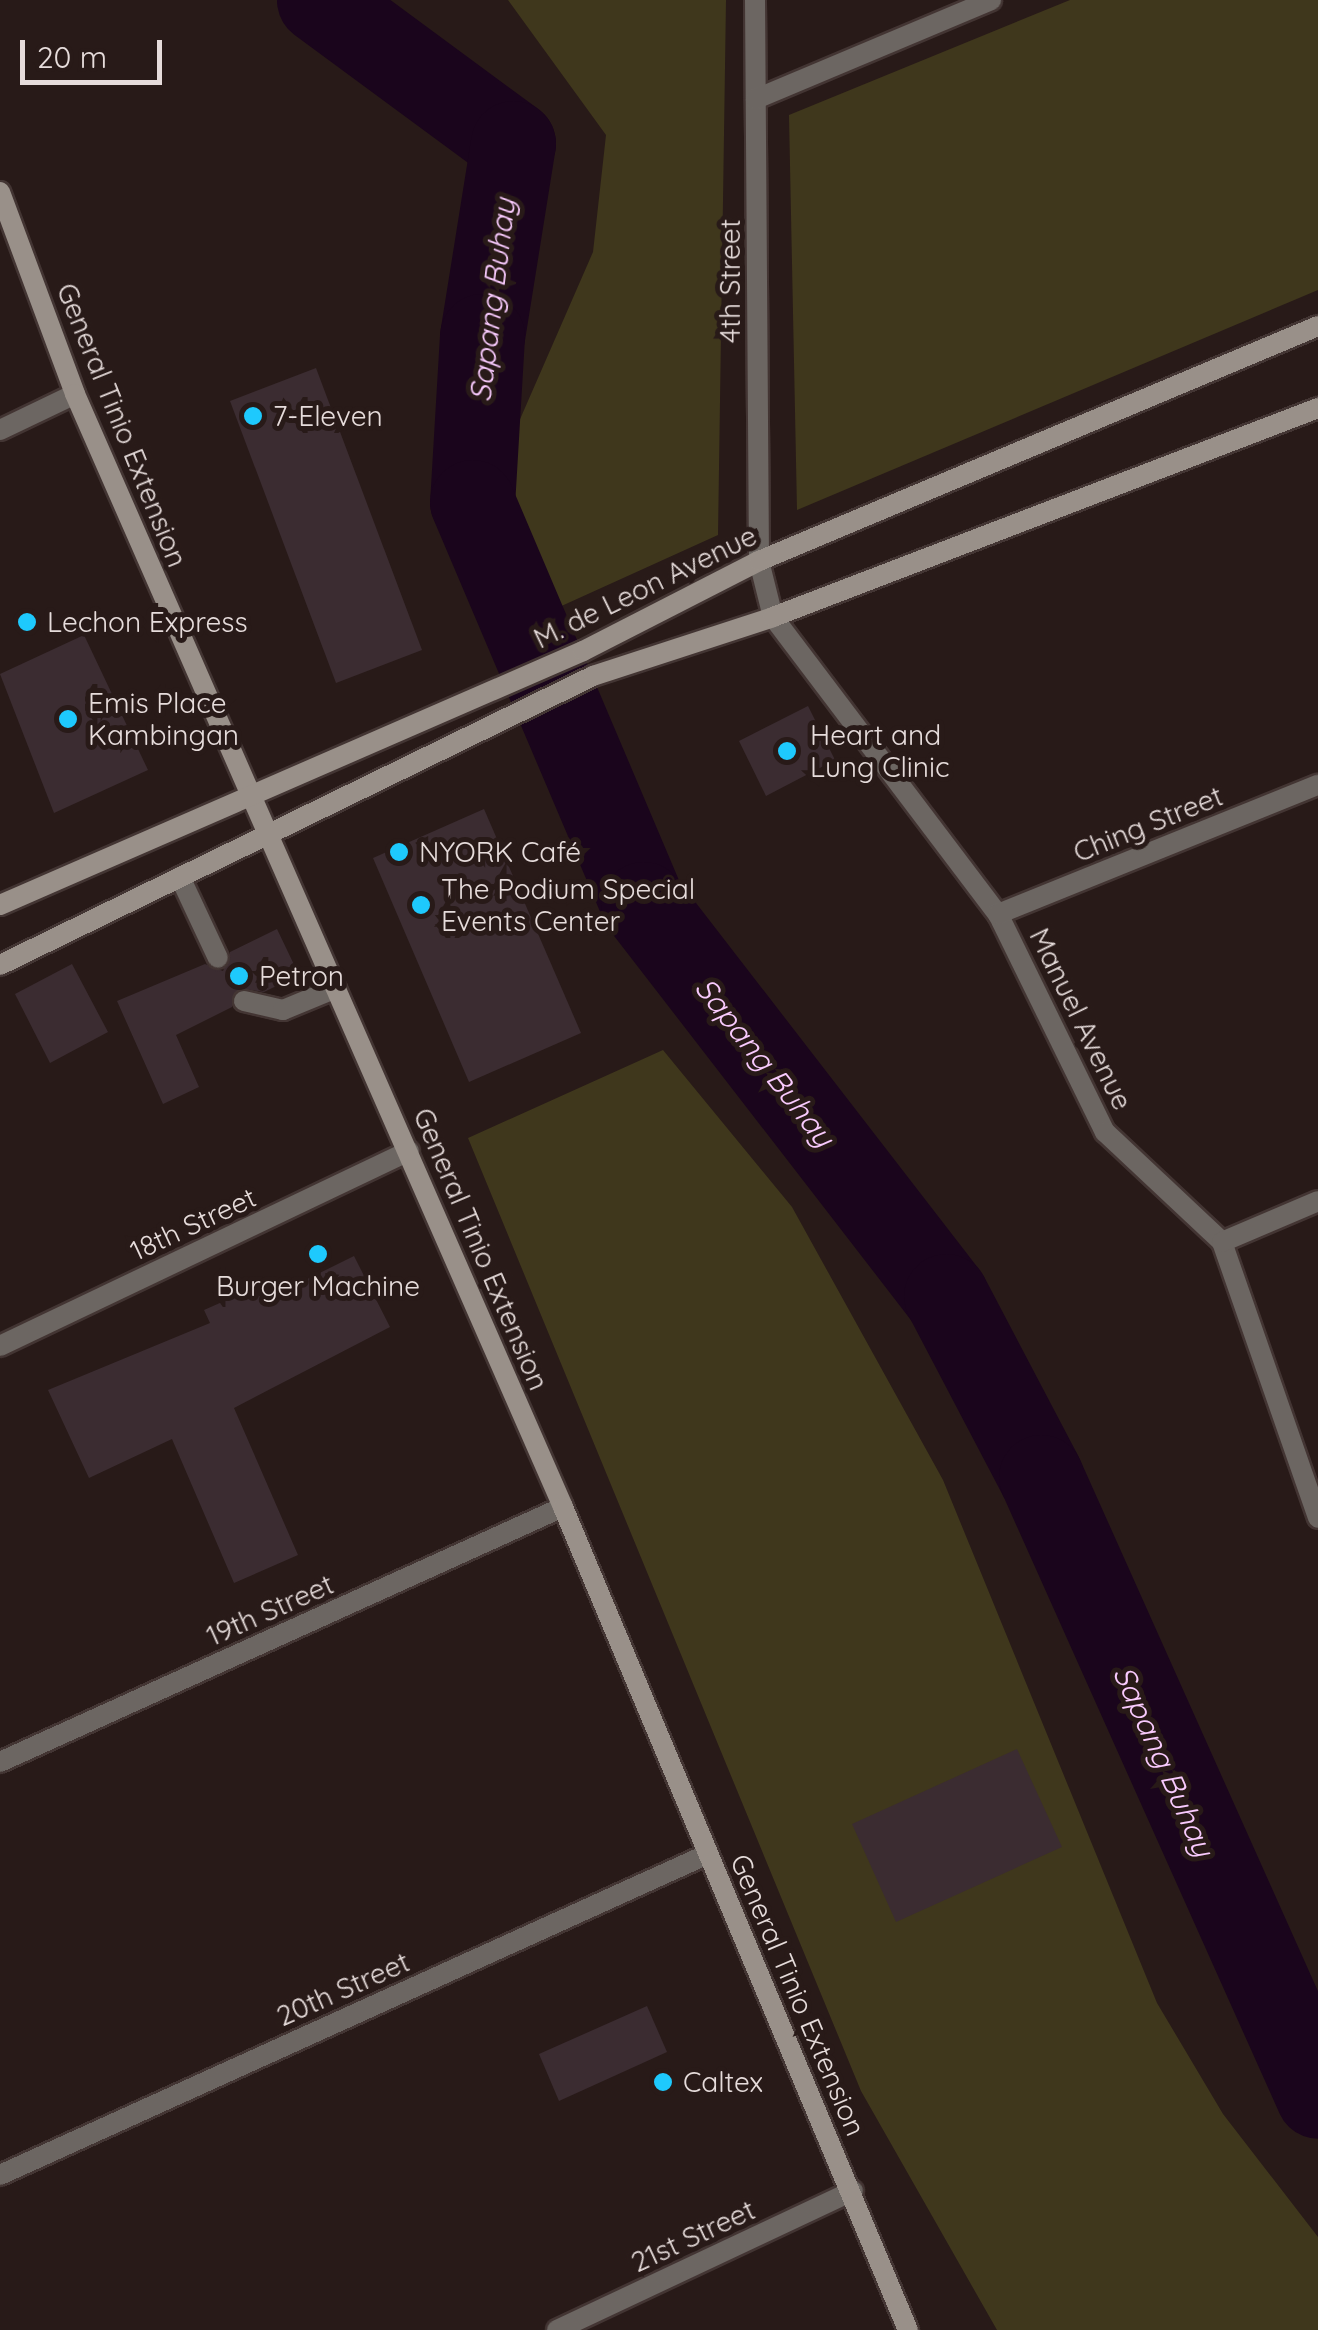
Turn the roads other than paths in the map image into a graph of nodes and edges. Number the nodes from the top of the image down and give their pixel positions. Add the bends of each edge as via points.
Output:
1 (755, 0) edge
2 (991, 0) edge
3 (756, 99) junction
4 (0, 192) edge
5 (1318, 326) edge
6 (75, 394) junction
7 (1318, 408) edge
8 (0, 430) edge
9 (758, 561) junction
10 (773, 617) junction
11 (1318, 785) edge
12 (247, 792) junction
13 (267, 833) junction
14 (180, 878) junction
15 (0, 905) edge
16 (998, 914) junction
17 (218, 958) dead end
18 (0, 965) edge
19 (336, 988) junction
20 (244, 1001) dead end
21 (409, 1151) junction
22 (1318, 1201) edge
23 (1222, 1242) junction
24 (0, 1346) edge
25 (563, 1507) junction
26 (1318, 1518) edge
27 (0, 1762) edge
28 (708, 1854) junction
29 (0, 2175) edge
30 (853, 2192) junction
31 (557, 2330) edge
32 (908, 2330) edge

1 - 3 street, 4th Street
2 - 3 street
3 - 9 street, 4th Street
4 - 6 main road, General Tinio Extension
5 - 9 main road, M. de Leon Avenue
6 - 8 street
6 - 12 main road, General Tinio Extension
7 - 10 main road, M. de Leon Avenue
9 - 10 street, 4th Street
9 - 12 main road, M. de Leon Avenue via 583,651
10 - 13 main road, M. de Leon Avenue via 593,676
10 - 16 street, Manuel Avenue
11 - 16 street, Ching Street
12 - 13 main road, General Tinio Extension
12 - 15 main road, M. de Leon Avenue
13 - 14 main road, M. de Leon Avenue
13 - 19 main road, General Tinio Extension
14 - 17 street
14 - 18 main road, M. de Leon Avenue
16 - 23 street, Manuel Avenue via 1105,1132
19 - 20 street via 283,1010
19 - 21 main road, General Tinio Extension
21 - 24 street, 18th Street
21 - 25 main road, General Tinio Extension
22 - 23 street
23 - 26 street, Manuel Avenue
25 - 27 street, 19th Street
25 - 28 main road, General Tinio Extension
28 - 29 street, 20th Street
28 - 30 main road, General Tinio Extension
30 - 31 street, 21st Street
30 - 32 main road, General Tinio Extension

